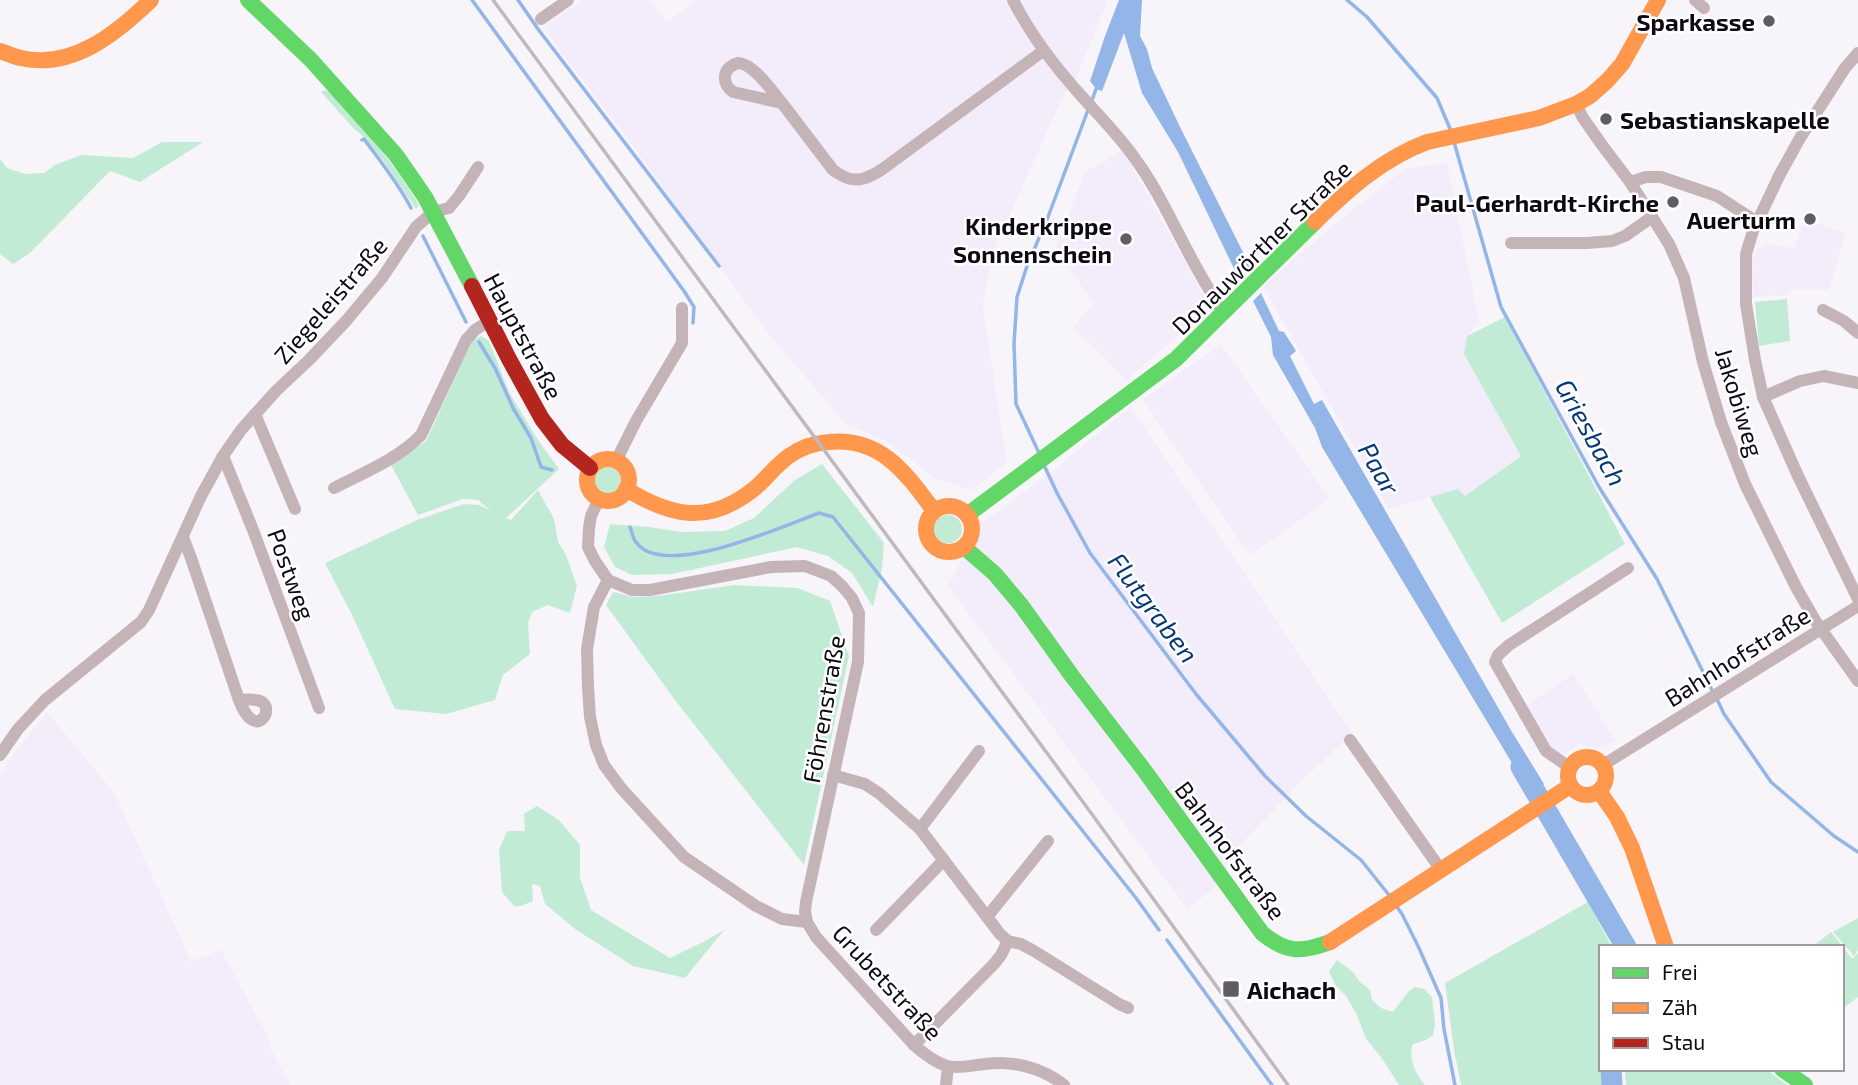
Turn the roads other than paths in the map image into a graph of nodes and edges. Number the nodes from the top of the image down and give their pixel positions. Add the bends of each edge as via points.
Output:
1 (151, 0) edge
2 (248, 0) edge
3 (569, 0) edge
4 (1013, 0) edge
5 (1658, 0) edge
6 (541, 19) dead end
7 (0, 51) edge
8 (1043, 51) junction
9 (1858, 53) edge
10 (782, 103) dead end
11 (1576, 104) junction
12 (478, 167) dead end
13 (1630, 182) junction
14 (433, 212) junction
15 (1653, 217) junction
16 (1757, 222) junction
17 (1511, 243) dead end
18 (682, 307) dead end
19 (1822, 310) dead end
20 (1223, 313) junction
21 (489, 321) junction
22 (1858, 333) edge
23 (1858, 383) edge
24 (1763, 397) junction
25 (255, 414) junction
26 (223, 456) junction
27 (616, 461) junction
28 (590, 468) junction
29 (334, 488) dead end
30 (626, 489) junction
31 (599, 499) junction
32 (295, 509) dead end
33 (934, 511) junction
34 (967, 515) junction
35 (183, 537) junction
36 (964, 547) junction
37 (1628, 568) dead end
38 (608, 580) junction
39 (1858, 599) edge
40 (1858, 606) edge
41 (1821, 630) junction
42 (1858, 681) edge
43 (239, 700) dead end
44 (319, 708) dead end
45 (1350, 740) dead end
46 (979, 751) dead end
47 (0, 755) edge
48 (1603, 765) junction
49 (1569, 767) junction
50 (833, 775) junction
51 (1570, 786) junction
52 (1599, 791) junction
53 (920, 829) junction
54 (1048, 841) dead end
55 (944, 860) junction
56 (1441, 870) junction
57 (987, 917) junction
58 (807, 922) junction
59 (876, 930) dead end
60 (1008, 941) junction
61 (1665, 945) edge
62 (1128, 1008) dead end
63 (914, 1045) junction
64 (948, 1067) junction
65 (1785, 1071) edge
66 (946, 1085) edge
67 (1064, 1085) edge
68 (1804, 1085) edge

1 - 7 main road via 114,34 66,57 29,61
2 - 14 main road, Hauptstraße via 378,133
3 - 6 street
4 - 8 street
5 - 11 main road, Donauwörther Straße via 1622,64
8 - 10 street via 884,168 862,179 853,180 833,170
8 - 20 street via 1124,142
9 - 16 street via 1792,152
11 - 13 street, Jakobiweg
11 - 20 main road, Donauwörther Straße via 1539,118 1427,142 1384,164 1354,186
12 - 14 street via 449,208
13 - 15 street, Jakobiweg
13 - 16 street via 1661,177 1717,196
14 - 21 main road, Hauptstraße
14 - 25 street, Ziegeleistraße via 416,227 382,278 338,330
15 - 17 street via 1612,241
15 - 41 street, Jakobiweg via 1684,278 1703,362 1739,471
16 - 24 street via 1746,254 1746,290
18 - 27 street via 682,343
19 - 22 street
20 - 34 main road, Donauwörther Straße via 1176,359
21 - 28 main road, Hauptstraße via 544,424 567,451
21 - 29 street via 466,341 416,441
23 - 24 street via 1820,377 1800,380
24 - 39 street
25 - 26 street, Ziegeleistraße
25 - 32 street
26 - 35 street, Ziegeleistraße
26 - 44 street, Postweg
27 - 28 main road via 601,460
27 - 30 main road via 626,470
28 - 31 main road via 588,488
30 - 31 main road via 616,499
30 - 33 main road via 671,511 715,511 740,500 806,447 847,441 885,454
31 - 38 street via 591,516 588,547
33 - 34 main road via 952,506
33 - 36 main road via 925,527 929,542 942,552
34 - 36 main road via 972,526
35 - 43 street
35 - 47 street, Ziegeleistraße via 141,622 45,700
36 - 56 main road, Bahnhofstraße via 1021,605 1273,943 1294,951 1314,949
37 - 49 street via 1509,645 1494,662 1546,751
38 - 50 street, Föhrenstraße via 632,590 650,590 771,566 805,566 831,576 859,613 858,662
38 - 58 street via 594,607 587,649 590,717 604,765 684,857 756,906 782,919
40 - 41 street, Bahnhofstraße
41 - 42 street, Jakobiweg
41 - 48 street, Bahnhofstraße
45 - 56 street
46 - 53 street
48 - 49 main road via 1586,757
48 - 52 main road via 1606,776
49 - 51 main road
50 - 53 street via 865,784
50 - 58 street, Föhrenstraße via 806,902
51 - 52 main road via 1583,795
51 - 56 main road, Bahnhofstraße
52 - 61 main road via 1632,848
53 - 55 street
54 - 57 street
55 - 57 street
55 - 59 street
57 - 60 street
58 - 63 street, Grubetstraße
60 - 62 street via 1034,951
60 - 63 street via 994,964
63 - 64 street, Grubetstraße
64 - 66 street
64 - 67 street, Grubetstraße via 1019,1064
65 - 68 main road

